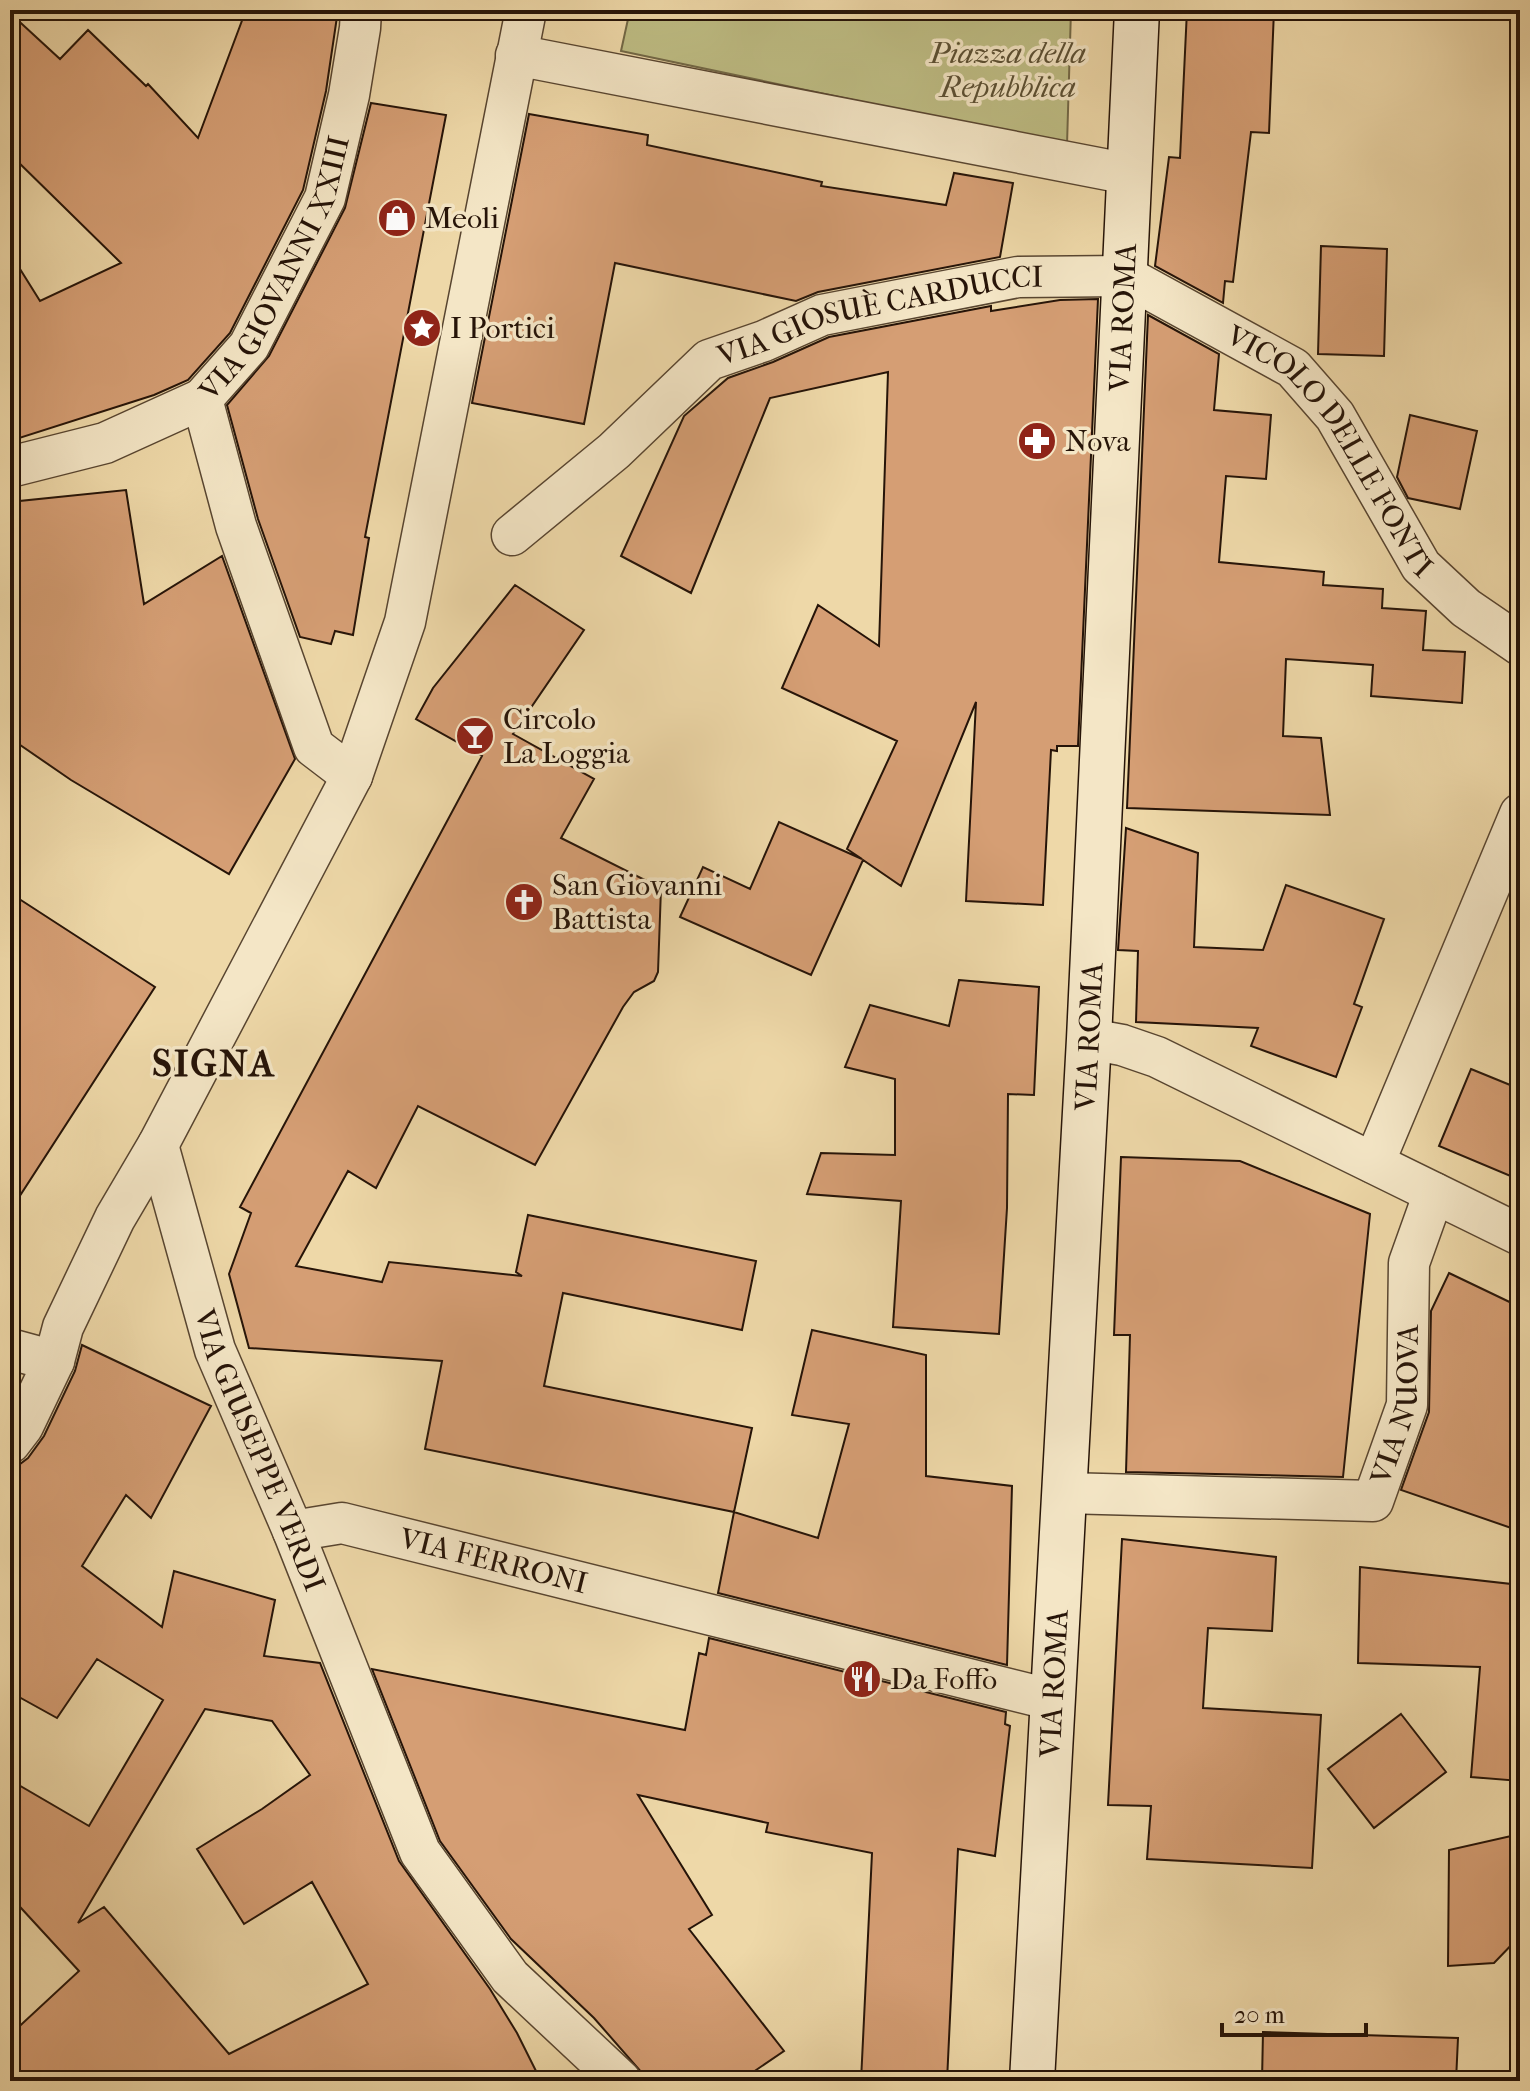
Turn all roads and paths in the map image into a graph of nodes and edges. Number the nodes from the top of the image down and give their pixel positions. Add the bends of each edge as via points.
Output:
1 (361, 10) edge
2 (526, 10) edge
3 (1137, 10) edge
4 (516, 55) junction
5 (1129, 174) junction
6 (1125, 276) junction
7 (202, 399) junction
8 (10, 467) edge
9 (512, 535) dead end
10 (1520, 645) edge
11 (352, 776) junction
12 (1520, 814) edge
13 (1089, 1039) junction
14 (158, 1145) junction
15 (1374, 1163) junction
16 (1434, 1193) junction
17 (1520, 1235) edge
18 (10, 1349) edge
19 (54, 1361) junction
20 (10, 1443) edge
21 (1064, 1493) junction
22 (293, 1531) junction
23 (1053, 1700) junction
24 (1040, 2075) edge
25 (621, 2081) edge

1 - 7 street, VIA GIOVANNI XXIII via 349,95 325,198 249,346
2 - 4 street
3 - 5 main road, VIA ROMA
4 - 5 street
4 - 11 street via 405,622
5 - 6 main road, VIA ROMA
6 - 9 street, VIA GIOSUÈ CARDUCCI via 1018,277 822,315 709,360 614,451
6 - 10 street, VICOLO DELLE FONTI via 1293,368 1335,416 1421,566 1466,608
6 - 13 main road, VIA ROMA
7 - 8 street via 105,443
7 - 11 street, VIA GIOVANNI XXIII via 236,526 314,747
11 - 14 street
12 - 15 street
13 - 15 street via 1157,1057
13 - 21 main road, VIA ROMA
14 - 19 street via 102,1245 63,1327
14 - 22 street, VIA GIUSEPPE VERDI via 215,1350
15 - 16 street
16 - 17 street
16 - 21 street, VIA NUOVA via 1409,1263 1407,1405 1373,1501
18 - 19 street
19 - 20 street
21 - 23 main road, VIA ROMA
22 - 23 street, VIA FERRONI via 342,1523
22 - 25 street, VIA GIUSEPPE VERDI via 420,1852 510,1977
23 - 24 main road, VIA ROMA

